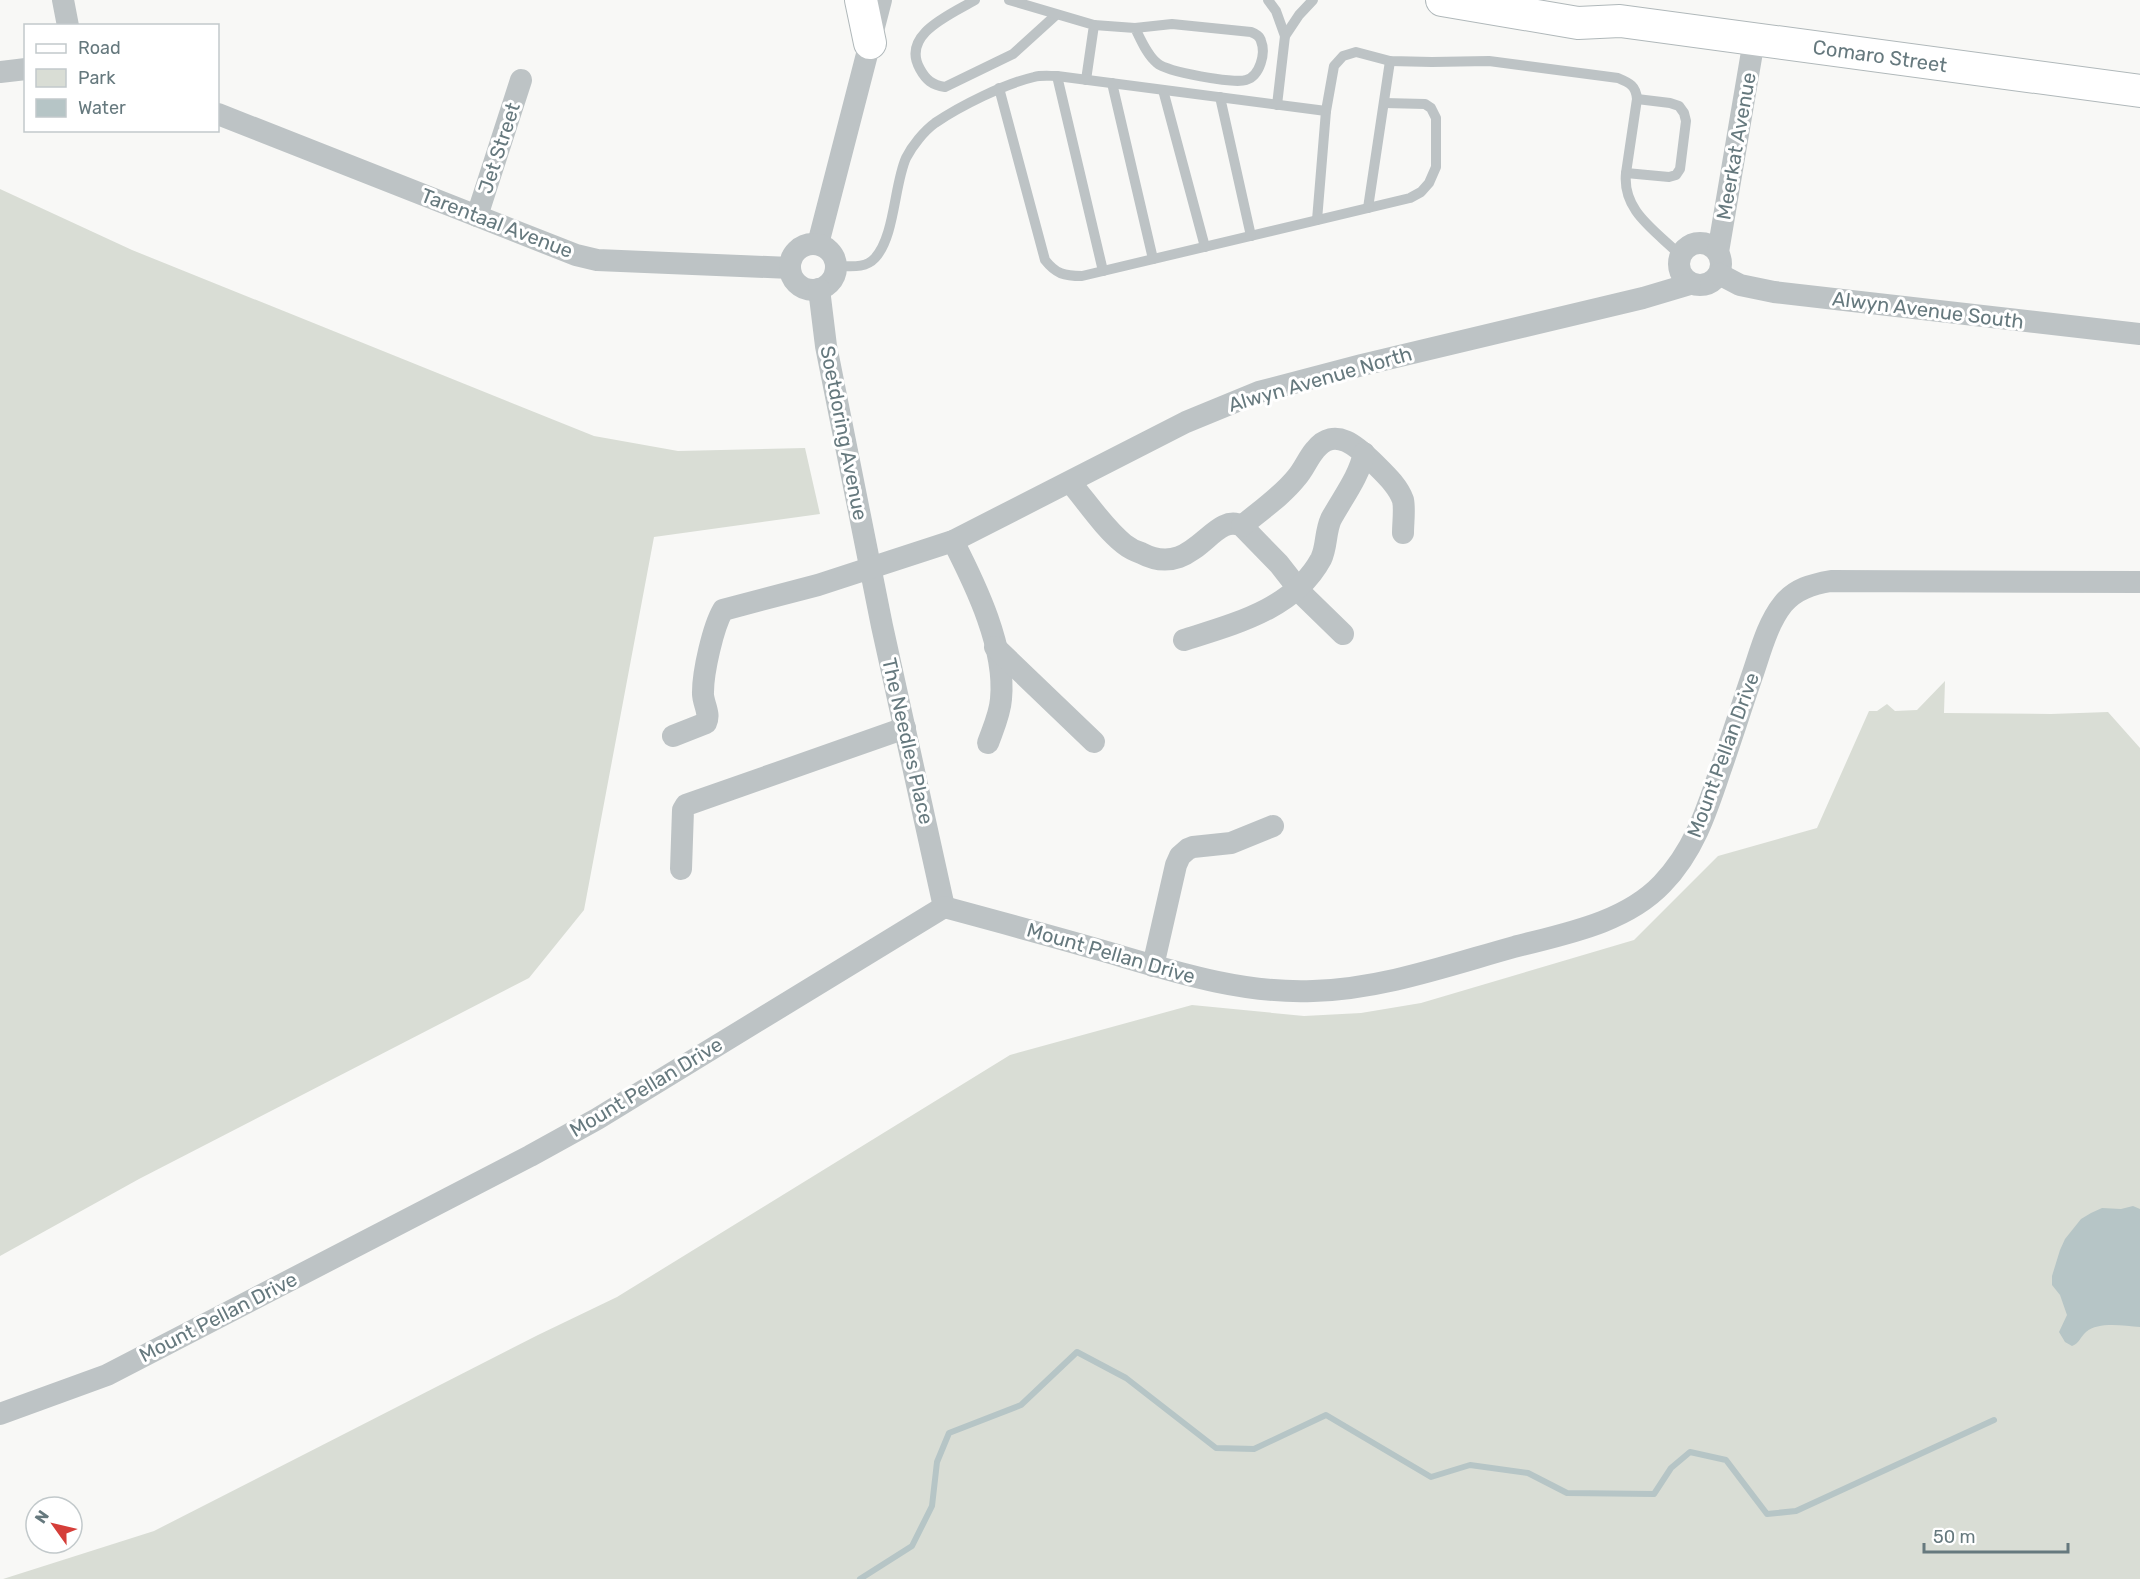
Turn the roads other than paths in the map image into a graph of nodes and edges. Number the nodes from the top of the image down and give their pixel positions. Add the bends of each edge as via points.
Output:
1 (63, 0) edge
2 (861, 0) edge
3 (881, 0) edge
4 (975, 0) edge
5 (1008, 0) edge
6 (1268, 0) edge
7 (1313, 0) edge
8 (1442, 0) edge
9 (1569, 0) edge
10 (1056, 15) junction
11 (1620, 21) junction
12 (68, 24) edge
13 (1094, 25) junction
14 (1135, 28) junction
15 (1286, 36) junction
16 (1754, 40) junction
17 (870, 43) junction
18 (1390, 60) junction
19 (24, 69) edge
20 (0, 72) edge
21 (1057, 76) junction
22 (521, 80) dead end
23 (1086, 80) junction
24 (1112, 83) junction
25 (999, 88) junction
26 (1163, 90) junction
27 (2140, 91) edge
28 (1220, 97) junction
29 (1637, 99) junction
30 (1384, 104) junction
31 (1277, 105) junction
32 (1326, 111) junction
33 (219, 114) edge
34 (1626, 173) junction
35 (1368, 208) junction
36 (477, 216) junction
37 (1317, 220) junction
38 (1251, 236) junction
39 (818, 244) junction
40 (1205, 247) junction
41 (1680, 255) junction
42 (1153, 259) junction
43 (1718, 263) junction
44 (836, 266) junction
45 (790, 268) junction
46 (1103, 271) junction
47 (1690, 284) junction
48 (819, 289) junction
49 (2140, 334) edge
50 (1364, 453) junction
51 (1070, 482) junction
52 (1242, 526) junction
53 (1403, 532) dead end
54 (953, 541) junction
55 (871, 572) junction
56 (2140, 582) edge
57 (1298, 588) junction
58 (1343, 634) dead end
59 (1184, 639) dead end
60 (995, 647) junction
61 (904, 728) junction
62 (673, 736) dead end
63 (1095, 742) dead end
64 (988, 743) dead end
65 (1273, 826) dead end
66 (681, 869) dead end
67 (944, 906) junction
68 (1153, 966) junction
69 (0, 1414) edge

1 - 12 street
2 - 17 street
3 - 17 street
4 - 10 lane via 926,30 918,40 917,64 926,79 936,85 945,87 1013,54
5 - 10 lane
6 - 15 lane
7 - 15 lane
8 - 11 street, Comaro Street via 1578,23
9 - 11 street, Comaro Street
10 - 13 lane
11 - 16 street, Comaro Street
13 - 14 lane
13 - 23 lane
14 - 14 lane via 1172,24 1251,32 1262,42 1260,67 1245,81 1167,69 1151,58
15 - 31 lane
16 - 27 street, Comaro Street
16 - 43 street, Meerkat Avenue
17 - 39 street
18 - 29 lane via 1489,62 1618,78 1629,82
18 - 30 lane
18 - 32 lane via 1356,52 1343,56 1334,66
19 - 20 street
21 - 23 lane
21 - 25 lane via 1036,76
21 - 46 lane
22 - 36 street, Jet Street
23 - 24 lane
24 - 26 lane
24 - 42 lane
25 - 44 lane via 934,124 919,139 906,159 884,243 875,258 858,267
25 - 46 lane via 1045,260 1065,276
26 - 28 lane
26 - 40 lane
28 - 31 lane
28 - 38 lane
29 - 34 lane
29 - 34 lane via 1670,102 1684,113 1680,169 1669,177
30 - 35 lane
30 - 35 lane via 1425,104 1431,108 1436,118 1436,167 1421,192
31 - 32 lane
32 - 37 lane
33 - 36 street, Tarentaal Avenue
34 - 41 lane via 1627,197 1634,210
35 - 37 lane
36 - 45 street, Tarentaal Avenue via 597,260
37 - 38 lane
38 - 40 lane
39 - 44 street via 834,256
39 - 45 street via 798,249
40 - 42 lane
41 - 43 street via 1698,242 1709,245
41 - 47 street via 1678,266
42 - 46 lane
43 - 47 street via 1712,282
43 - 49 street, Alwyn Avenue South via 1740,285 1774,292
44 - 48 street via 828,285
45 - 48 street via 799,286
47 - 51 street, Alwyn Avenue North via 1259,392 1186,422
48 - 55 street, Soetdoring Avenue via 826,346
50 - 52 street via 1336,438 1323,441 1298,477
50 - 53 street via 1392,480 1403,501
50 - 57 street via 1362,464 1329,523 1322,557
51 - 52 street via 1126,546 1151,559 1175,559 1225,525
51 - 54 street, Alwyn Avenue North
52 - 57 street
54 - 55 street, Alwyn Avenue North
54 - 60 street via 979,593
55 - 61 street, The Needles Place
55 - 62 street, Alwyn Avenue North via 723,610 706,663 702,693 709,718 706,723
56 - 68 street, Mount Pellan Drive via 1832,581 1812,584 1797,592 1782,605 1766,636 1703,822 1689,849 1655,890 1628,909 1601,921 1367,986 1313,991 1256,988
57 - 58 street
57 - 59 street via 1273,607
60 - 63 street
60 - 64 street via 1001,701
61 - 66 street via 686,805
61 - 67 street, The Needles Place
65 - 68 street via 1231,843 1193,847 1180,856
67 - 68 street, Mount Pellan Drive
67 - 69 street, Mount Pellan Drive via 530,1156 107,1375

